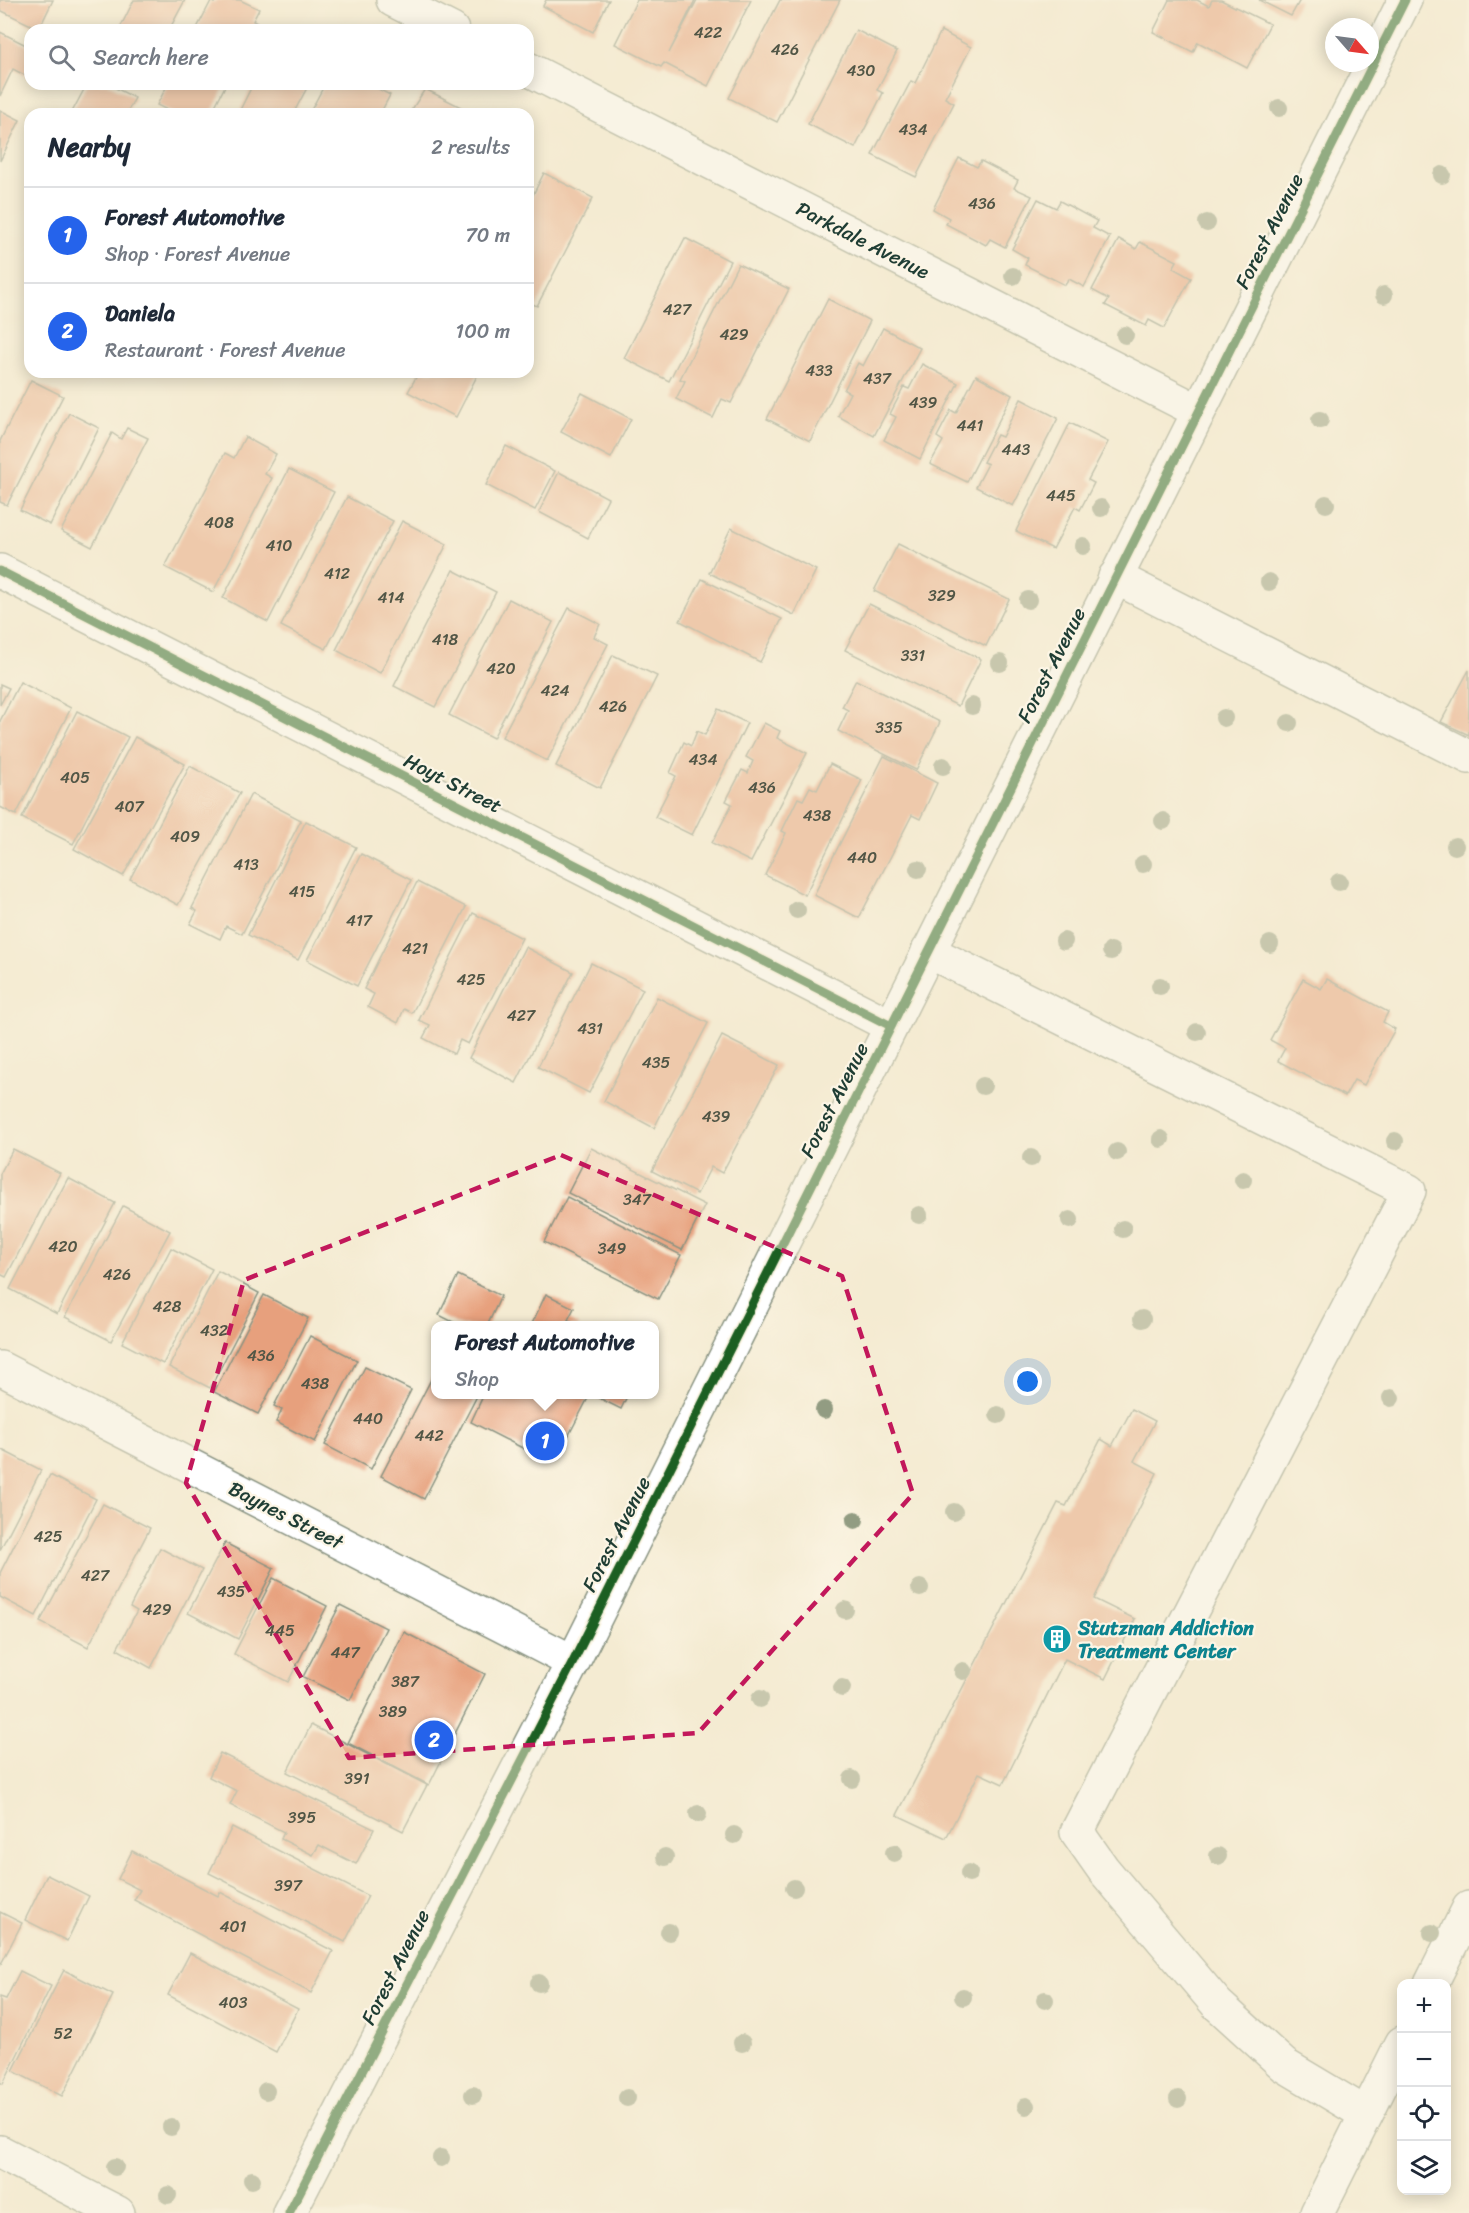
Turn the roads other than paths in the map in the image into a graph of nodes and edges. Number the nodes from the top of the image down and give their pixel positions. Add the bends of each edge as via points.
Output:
1 (393, 0) edge
2 (1405, 0) edge
3 (440, 24) edge
4 (534, 72) edge
5 (1198, 411) junction
6 (0, 571) edge
7 (1115, 577) junction
8 (1469, 757) edge
9 (928, 951) junction
10 (891, 1026) junction
11 (0, 1368) edge
12 (573, 1662) junction
13 (1469, 1908) edge
14 (1433, 1979) edge
15 (1397, 2051) edge
16 (1366, 2114) junction
17 (0, 2152) edge
18 (118, 2213) edge
19 (289, 2213) edge
20 (1317, 2213) edge

1 - 3 street
2 - 5 street, Forest Avenue
4 - 5 street, Parkdale Avenue
5 - 7 street, Forest Avenue
6 - 10 street, Hoyt Street
7 - 8 street
7 - 9 street, Forest Avenue
9 - 10 street, Forest Avenue
9 - 16 street via 1409,1191 1077,1832 1103,1869 1217,2004 1284,2065
10 - 12 street, Forest Avenue
11 - 12 street, Baynes Street
12 - 19 street, Forest Avenue
13 - 14 street
15 - 16 street
16 - 20 street
17 - 18 street

